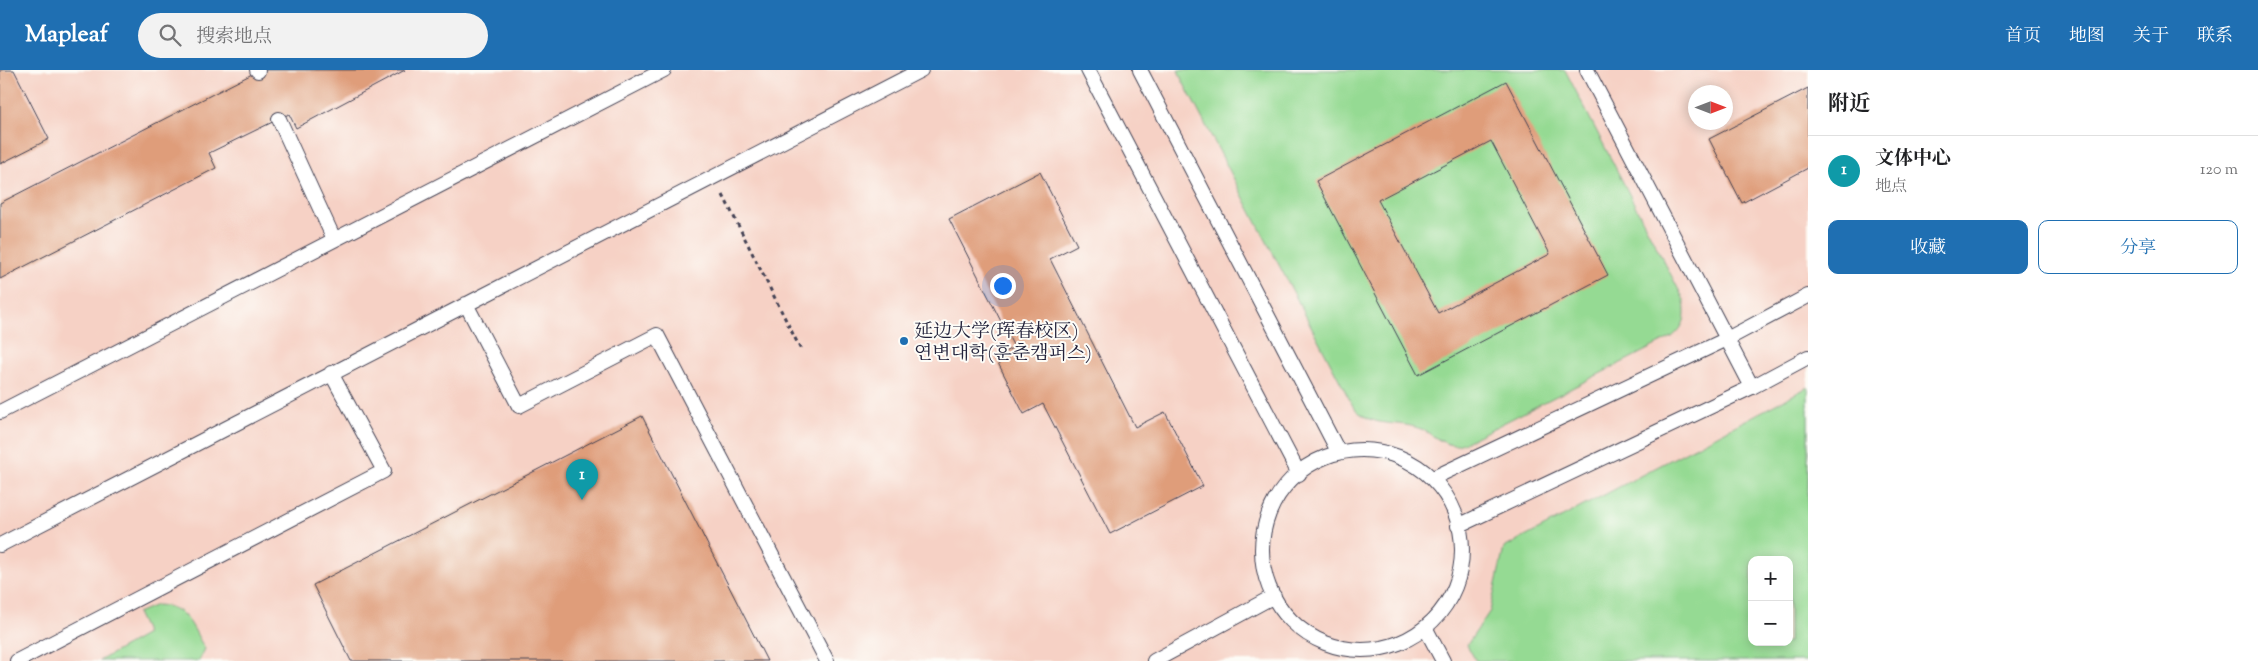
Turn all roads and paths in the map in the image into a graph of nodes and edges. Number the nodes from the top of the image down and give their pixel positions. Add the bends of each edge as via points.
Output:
1 (664, 70) edge
2 (921, 70) edge
3 (1088, 70) edge
4 (1140, 70) edge
5 (1587, 70) edge
6 (278, 119) dead end
7 (713, 176) junction
8 (334, 239) junction
9 (1808, 296) edge
10 (466, 304) junction
11 (1727, 339) junction
12 (801, 350) dead end
13 (1808, 357) edge
14 (331, 374) junction
15 (1752, 387) junction
16 (0, 412) edge
17 (1339, 453) junction
18 (1299, 474) junction
19 (1433, 478) junction
20 (1458, 526) junction
21 (0, 545) edge
22 (1274, 596) junction
23 (1426, 629) junction
24 (1378, 648) junction
25 (17, 661) edge
26 (827, 661) edge
27 (1154, 661) edge
28 (1385, 661) edge
29 (1443, 661) edge

1 - 8 lane
2 - 7 lane
3 - 18 lane
4 - 17 lane
5 - 11 lane
6 - 8 lane
7 - 10 lane
7 - 12 path
8 - 16 lane
9 - 11 lane
10 - 14 lane
10 - 26 lane via 519,406 657,335
11 - 15 lane
11 - 19 lane
13 - 15 lane
14 - 21 lane
14 - 25 lane via 384,471
15 - 20 lane
17 - 18 lane via 1314,462
17 - 19 lane via 1376,450 1407,460
18 - 22 lane via 1288,482 1271,509 1263,540 1264,572
19 - 20 lane via 1452,504
20 - 23 lane via 1462,537 1461,571 1448,603
22 - 24 lane via 1299,628 1329,645 1362,651
22 - 27 lane
23 - 24 lane via 1396,646
23 - 29 lane
24 - 28 lane

